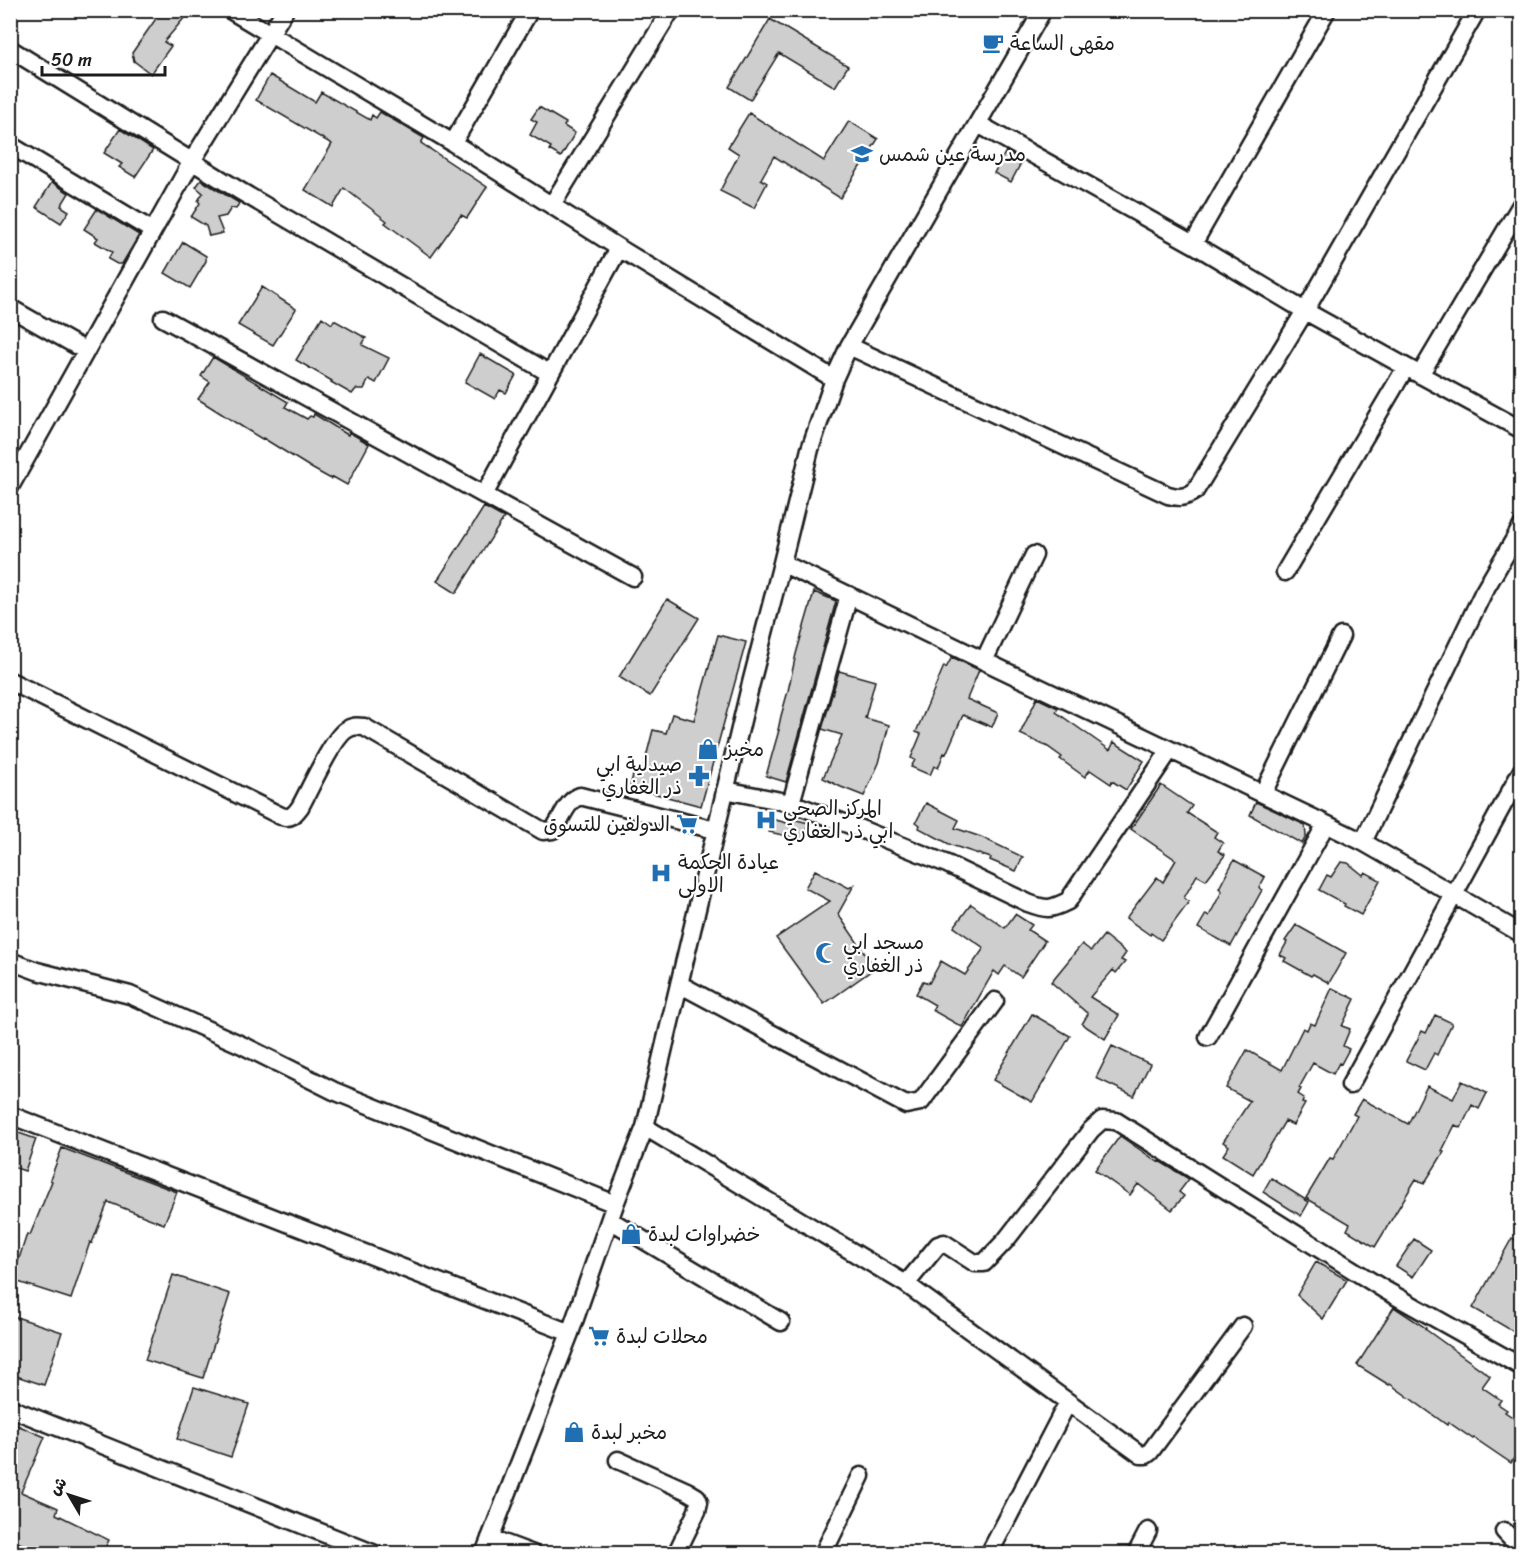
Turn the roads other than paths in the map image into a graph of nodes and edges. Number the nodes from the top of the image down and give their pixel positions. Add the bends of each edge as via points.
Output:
1 (230, 10) edge
2 (285, 10) edge
3 (530, 10) edge
4 (671, 10) edge
5 (1043, 10) edge
6 (1327, 10) edge
7 (1478, 10) edge
8 (270, 35) junction
9 (10, 49) edge
10 (978, 124) junction
11 (453, 143) junction
12 (10, 145) edge
13 (192, 161) junction
14 (1521, 202) edge
15 (552, 205) junction
16 (153, 231) junction
17 (1193, 244) junction
18 (619, 248) junction
19 (10, 308) edge
20 (1305, 311) junction
21 (163, 318) dead end
22 (849, 346) junction
23 (86, 351) junction
24 (1413, 371) junction
25 (549, 373) junction
26 (834, 380) junction
27 (1521, 430) edge
28 (10, 487) edge
29 (484, 495) junction
30 (1521, 526) edge
31 (1034, 555) dead end
32 (782, 563) junction
33 (1285, 572) dead end
34 (633, 578) dead end
35 (849, 595) junction
36 (1341, 636) dead end
37 (984, 662) junction
38 (10, 681) edge
39 (1170, 750) junction
40 (1521, 770) edge
41 (725, 790) junction
42 (1263, 794) junction
43 (791, 803) junction
44 (1326, 824) junction
45 (715, 830) junction
46 (1363, 842) junction
47 (1454, 894) junction
48 (1521, 934) edge
49 (10, 962) edge
50 (679, 984) junction
51 (995, 1001) dead end
52 (1208, 1037) dead end
53 (1350, 1085) dead end
54 (10, 1115) edge
55 (645, 1127) junction
56 (613, 1212) junction
57 (906, 1284) junction
58 (781, 1322) dead end
59 (1242, 1326) dead end
60 (570, 1333) junction
61 (1521, 1367) edge
62 (1068, 1402) junction
63 (10, 1408) edge
64 (618, 1460) dead end
65 (861, 1476) dead end
66 (1148, 1531) dead end
67 (1504, 1531) dead end
68 (487, 1546) edge
69 (1521, 1550) edge
70 (375, 1554) edge
71 (533, 1554) edge
72 (676, 1554) edge
73 (823, 1554) edge
74 (989, 1554) edge
75 (1136, 1554) edge

1 - 8 street
2 - 8 street
3 - 11 street
4 - 15 street
5 - 10 street
6 - 17 street
7 - 20 street
8 - 11 street
8 - 13 street
9 - 13 street
10 - 17 street
10 - 22 street
11 - 15 street
12 - 16 street
13 - 16 street
13 - 25 street
14 - 24 street
15 - 18 street
16 - 23 street
17 - 20 street
18 - 25 street
18 - 26 street
19 - 23 street
20 - 22 street via 1195,491 1178,498
20 - 24 street
21 - 29 street
22 - 26 street
23 - 28 street
24 - 27 street
24 - 33 street
25 - 29 street
26 - 32 street via 810,449
29 - 34 street
30 - 46 street via 1483,593
31 - 37 street
32 - 35 street
32 - 41 street
35 - 37 street
35 - 43 street
36 - 42 street
37 - 39 street
38 - 45 street via 287,818 300,807 333,746 353,726 364,728 543,831 553,830 570,802 580,796
39 - 42 street
39 - 43 street via 1068,901 1053,908 1028,903 947,864
40 - 47 street
41 - 43 street
41 - 45 street
42 - 44 street
44 - 46 street
44 - 52 street
45 - 50 street
46 - 47 street
47 - 48 street
47 - 53 street
49 - 56 street via 130,995 334,1091
50 - 51 street via 906,1105 921,1102
50 - 55 street
54 - 60 street
55 - 56 street
55 - 57 street
56 - 58 street
56 - 60 street
57 - 61 street via 938,1245 944,1244 975,1263 984,1263 1091,1130 1102,1120 1116,1121 1385,1290
57 - 62 street
59 - 62 street via 1146,1455
60 - 68 street
62 - 74 street
63 - 70 street
64 - 72 street via 697,1497 697,1511
65 - 73 street
66 - 75 street
67 - 69 street
68 - 71 street

